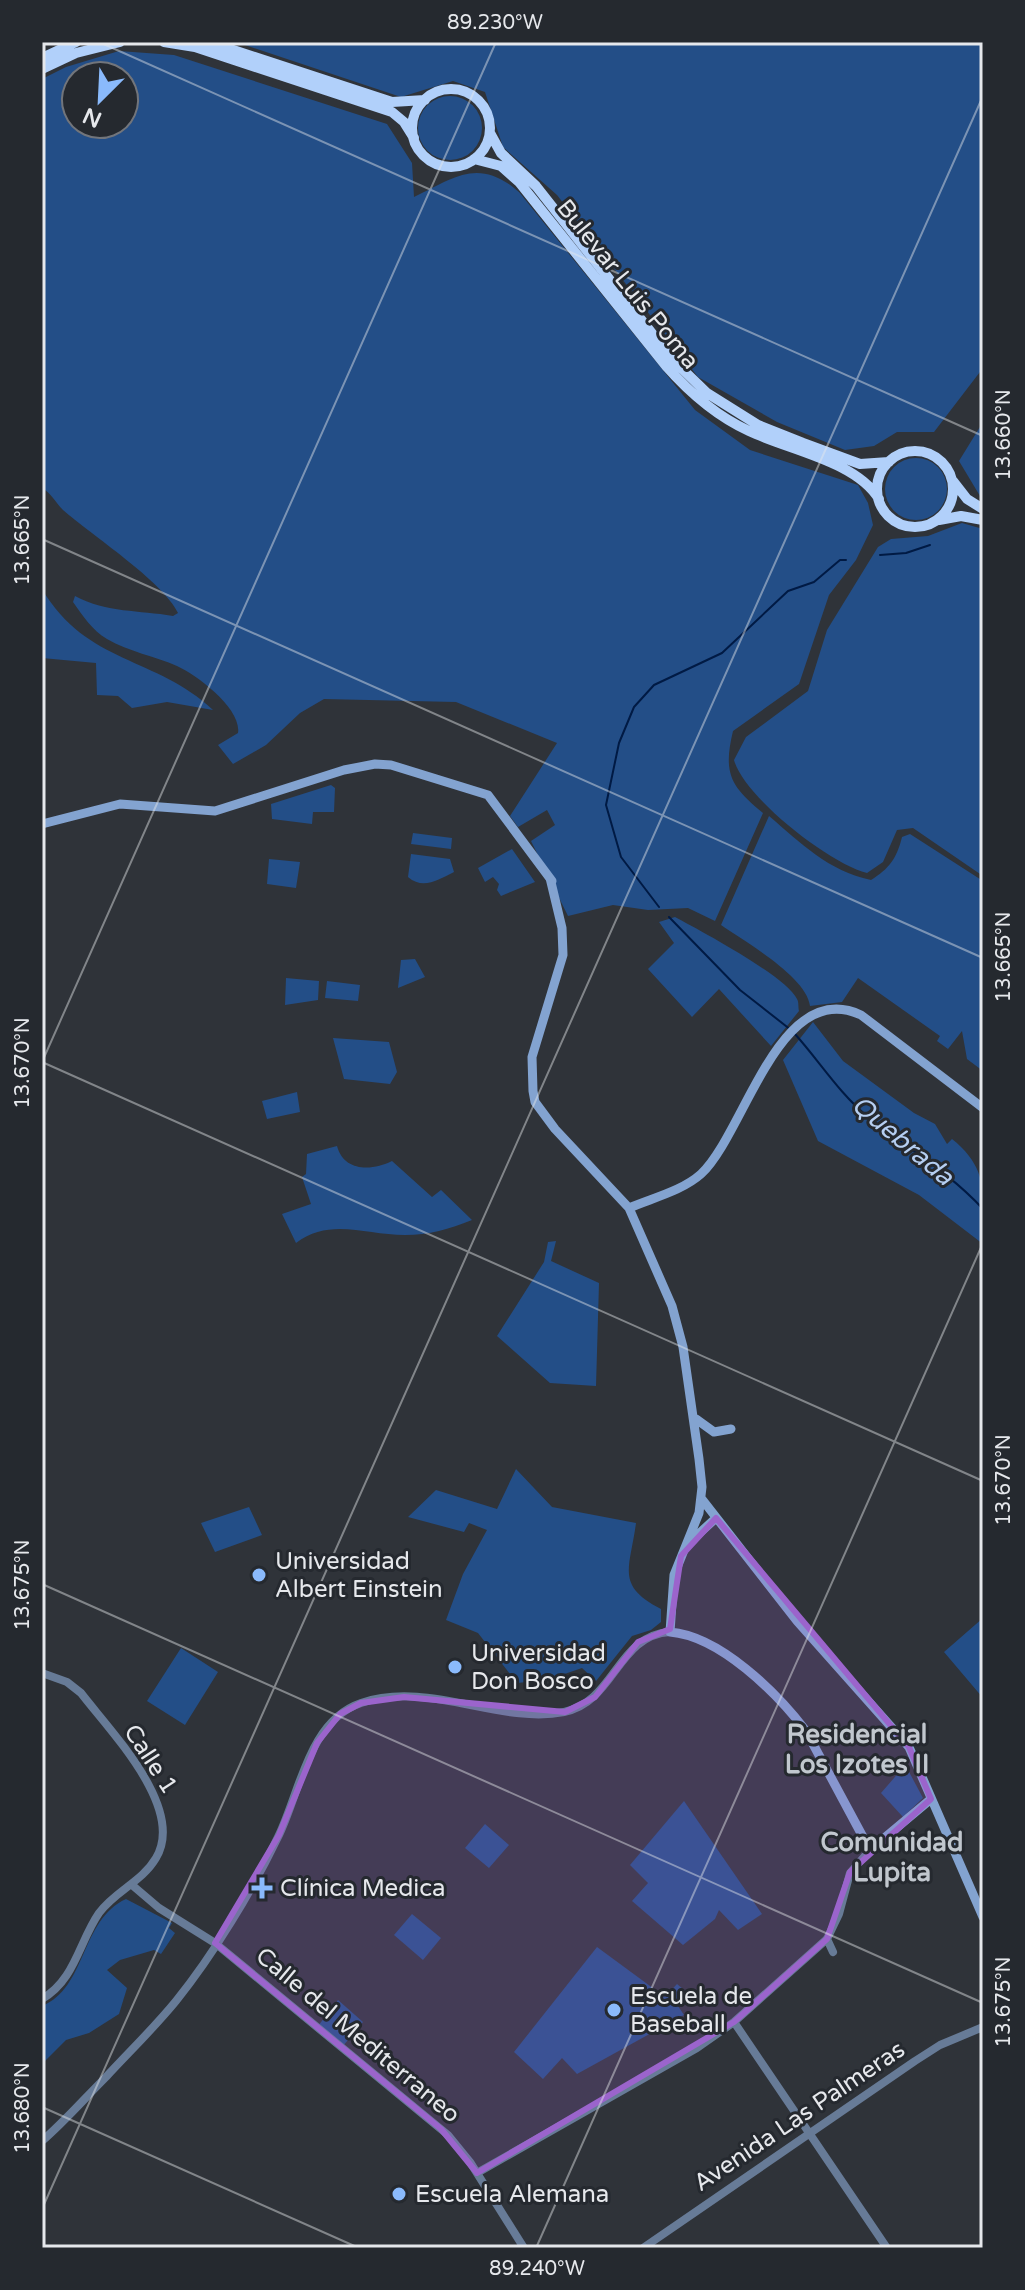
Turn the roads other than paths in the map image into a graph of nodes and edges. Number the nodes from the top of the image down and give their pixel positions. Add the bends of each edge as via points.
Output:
1 (76, 42) edge
2 (120, 42) edge
3 (164, 42) edge
4 (209, 42) edge
5 (42, 58) edge
6 (42, 69) edge
7 (425, 100) junction
8 (490, 133) junction
9 (414, 138) junction
10 (474, 159) junction
11 (889, 462) junction
12 (952, 481) junction
13 (879, 499) junction
14 (983, 509) edge
15 (937, 520) junction
16 (983, 520) edge
17 (42, 824) edge
18 (983, 1108) edge
19 (629, 1208) junction
20 (694, 1416) junction
21 (731, 1429) dead end
22 (701, 1498) junction
23 (716, 1518) junction
24 (685, 1549) junction
25 (670, 1632) junction
26 (42, 1673) edge
27 (931, 1799) junction
28 (870, 1850) junction
29 (132, 1885) junction
30 (983, 1917) edge
31 (827, 1939) junction
32 (215, 1943) junction
33 (833, 1952) dead end
34 (42, 1999) edge
35 (734, 2022) junction
36 (983, 2027) edge
37 (809, 2133) junction
38 (42, 2141) edge
39 (477, 2173) junction
40 (646, 2247) edge
41 (524, 2248) edge
42 (887, 2248) edge

1 - 5 highway
2 - 6 highway
3 - 9 highway via 195,47 392,112
4 - 7 highway via 392,102
7 - 8 highway via 443,90 468,93 487,112
7 - 9 highway via 414,119
8 - 10 highway
8 - 11 highway, Bulevar Luis Poma via 501,153 536,186 673,360 702,389 744,418 803,443 860,464
9 - 10 highway via 425,156 438,164 454,166
10 - 13 highway, Bulevar Luis Poma via 501,166 519,182 692,393 750,432 859,475
11 - 12 highway via 904,453 924,453 941,462
11 - 13 highway via 878,480
12 - 14 highway
12 - 15 highway via 951,502
13 - 15 highway via 888,516 902,525 919,527
15 - 16 highway
17 - 19 main road via 120,804 215,811 375,764 488,795 550,878 563,911 568,954 532,1057 535,1102
18 - 19 main road via 861,1015 845,1008 815,1011 779,1049 700,1175
19 - 20 main road via 672,1306
20 - 21 main road via 706,1429
20 - 22 main road
22 - 23 main road
22 - 24 main road
23 - 24 main road
23 - 27 main road via 788,1610 909,1747
24 - 25 main road via 674,1575
25 - 28 main road via 694,1637 723,1654 793,1714
25 - 32 street via 638,1642 595,1697 565,1712 404,1697 361,1703 340,1714 317,1743 279,1835
26 - 29 street, Calle 1 via 81,1693 159,1803 161,1847
27 - 28 main road
27 - 30 main road
28 - 31 street via 850,1873
29 - 32 street, Calle del Mediterraneo
29 - 34 street, Calle 1 via 102,1909 67,1976
31 - 33 street
31 - 35 street
32 - 38 street via 166,2013
32 - 39 street, Calle del Mediterraneo via 448,2135
35 - 37 street
35 - 39 street
36 - 37 street, Avenida Las Palmeras via 940,2045
37 - 40 street, Avenida Las Palmeras
37 - 42 street
39 - 41 street, Calle del Mediterraneo

